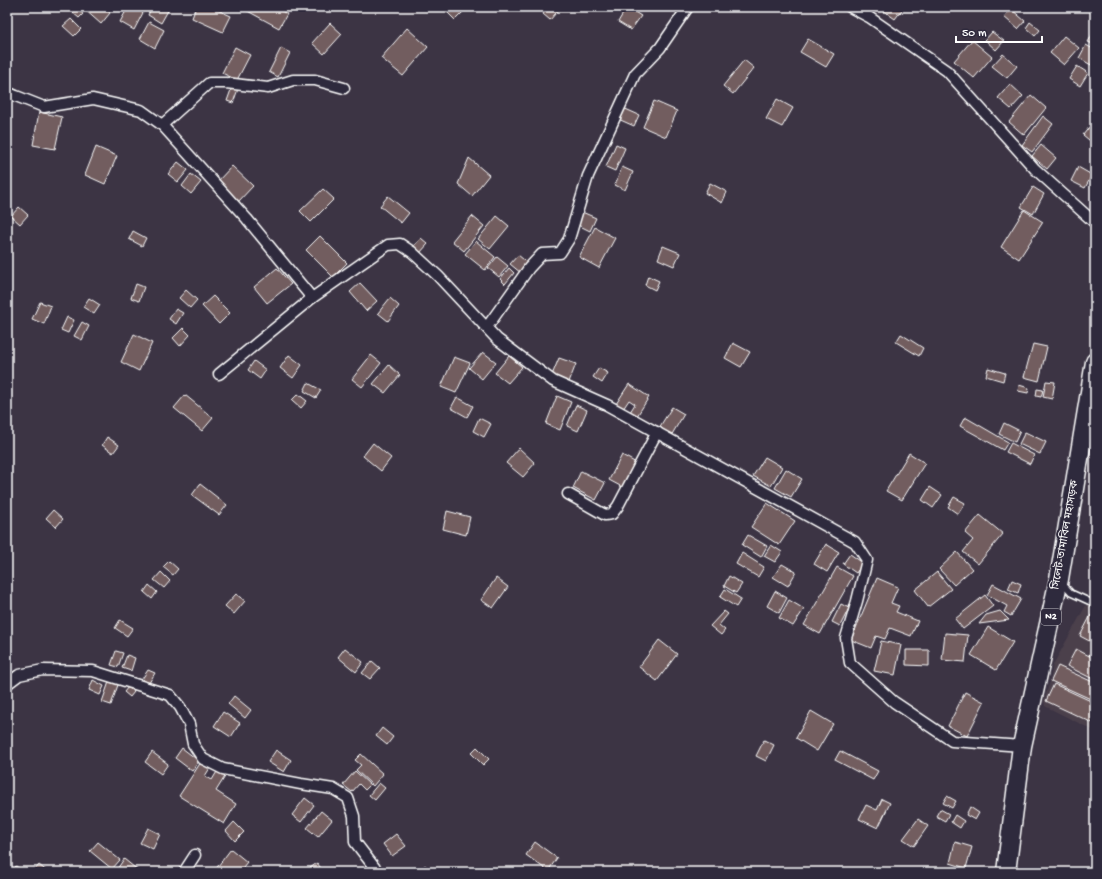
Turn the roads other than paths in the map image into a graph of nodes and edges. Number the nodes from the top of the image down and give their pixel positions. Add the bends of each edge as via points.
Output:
1 (688, 7) edge
2 (850, 7) edge
3 (344, 88) dead end
4 (7, 92) edge
5 (162, 125) junction
6 (1095, 223) edge
7 (312, 298) junction
8 (487, 327) junction
9 (1095, 362) edge
10 (219, 374) dead end
11 (657, 432) junction
12 (568, 494) dead end
13 (1059, 579) junction
14 (1095, 604) edge
15 (7, 684) edge
16 (1022, 746) junction
17 (195, 855) dead end
18 (184, 872) edge
19 (378, 872) edge
20 (1006, 872) edge

1 - 8 street via 660,48 635,74 588,176 569,239 560,253 542,254
2 - 6 street via 869,17 947,71 1035,169
3 - 5 street via 315,80 293,80 268,88 209,83
4 - 5 street via 44,107 93,99 141,110
5 - 7 street via 247,219
7 - 8 street via 388,245 400,244 438,276
7 - 10 street
8 - 11 street via 497,339 553,381 607,404
9 - 13 highway, সিলেট-তামাবিল মহাসড়ক / N2
11 - 12 street via 612,514 605,515
11 - 16 street via 855,542 867,560 846,638 850,664 894,702 952,741
13 - 14 lane via 1071,593
13 - 16 highway, সিলেট-তামাবিল মহাসড়ক / N2
15 - 19 street via 19,675 43,670 93,671 170,695 189,724 193,744 203,759 223,769 334,789 348,798 354,816 355,842
16 - 20 highway, সিলেট-তামাবিল মহাসড়ক / N2
17 - 18 street

